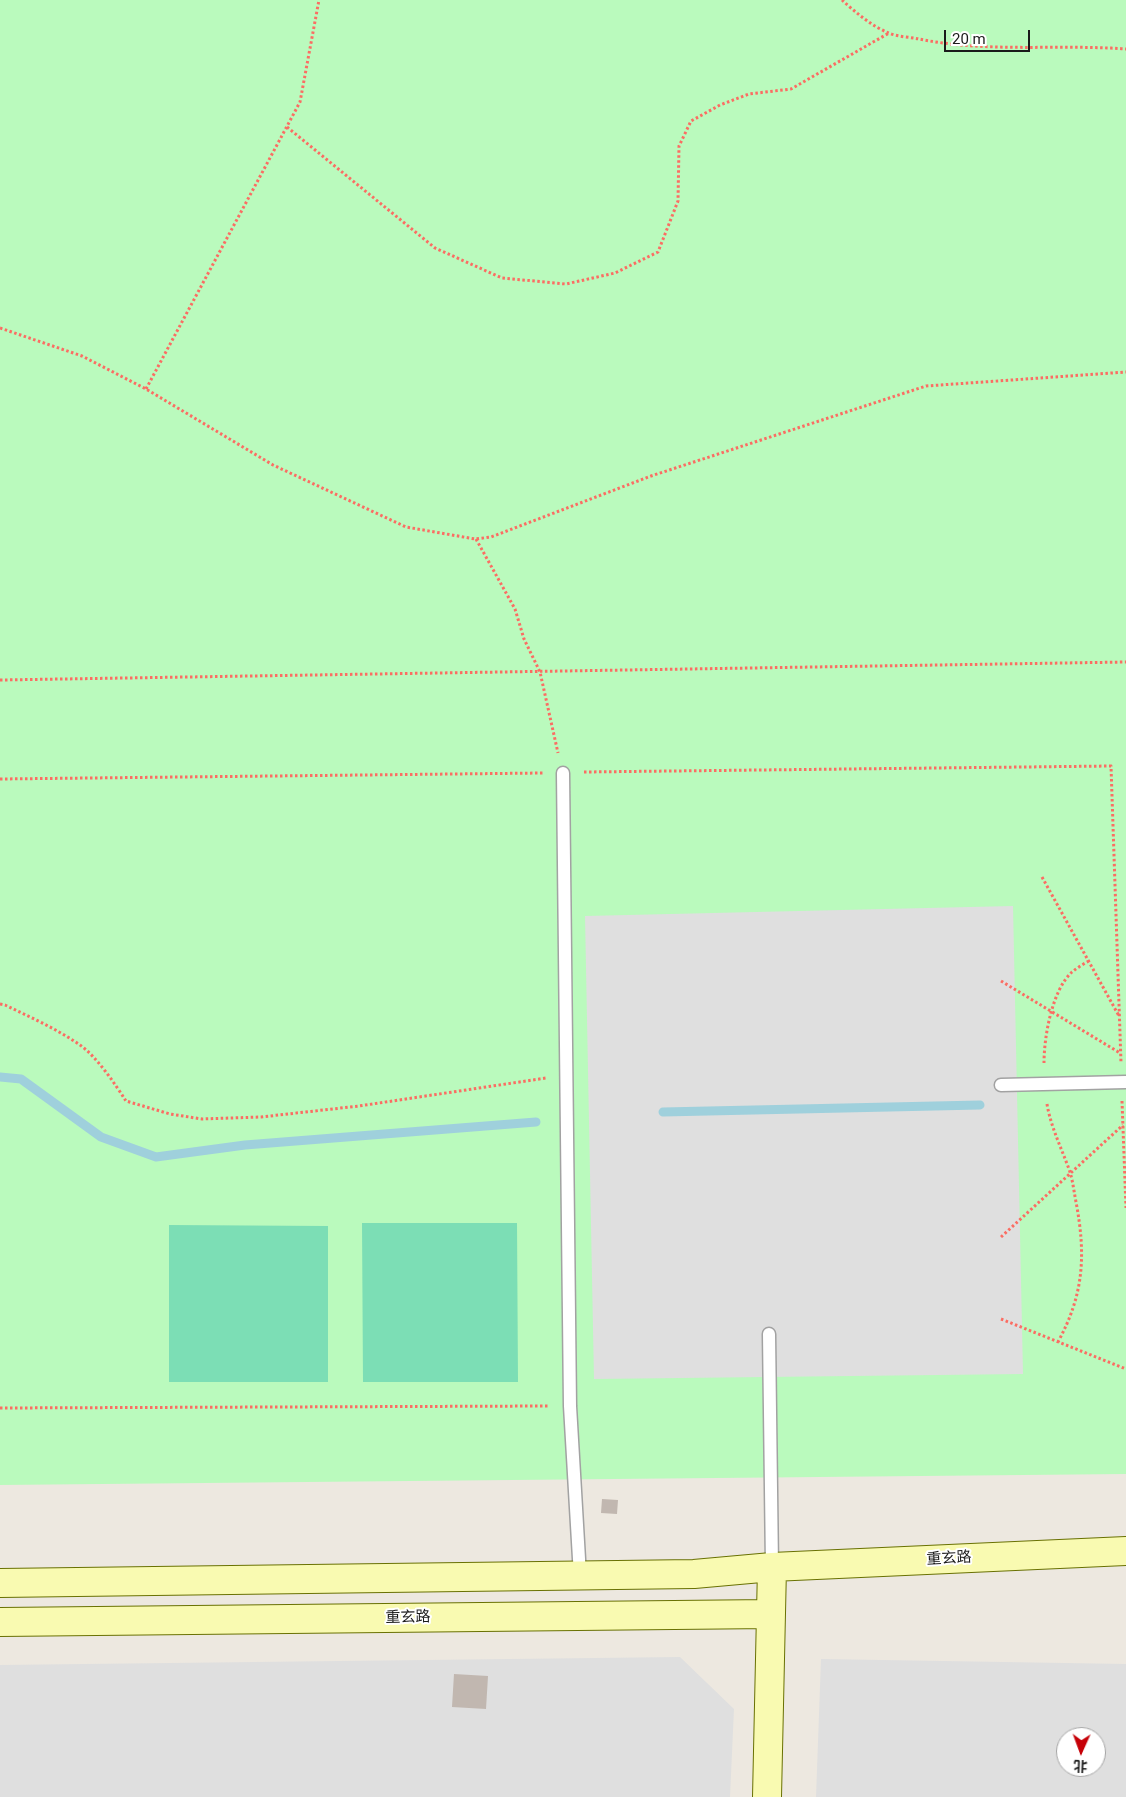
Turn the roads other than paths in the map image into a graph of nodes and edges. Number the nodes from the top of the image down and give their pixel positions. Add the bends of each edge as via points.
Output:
1 (562, 773) road end
2 (1124, 1082) edge
3 (1001, 1085) dead end
4 (769, 1334) dead end
5 (1126, 1551) edge
6 (772, 1567) junction
7 (580, 1576) junction
8 (0, 1583) edge
9 (770, 1614) junction
10 (0, 1622) edge
11 (767, 1797) edge

1 - 7 lane via 570,1406
2 - 3 lane
4 - 6 lane
5 - 6 street, 重玄路
6 - 7 street, 重玄路 via 694,1574
6 - 9 street
7 - 8 street, 重玄路
9 - 10 street, 重玄路
9 - 11 street

